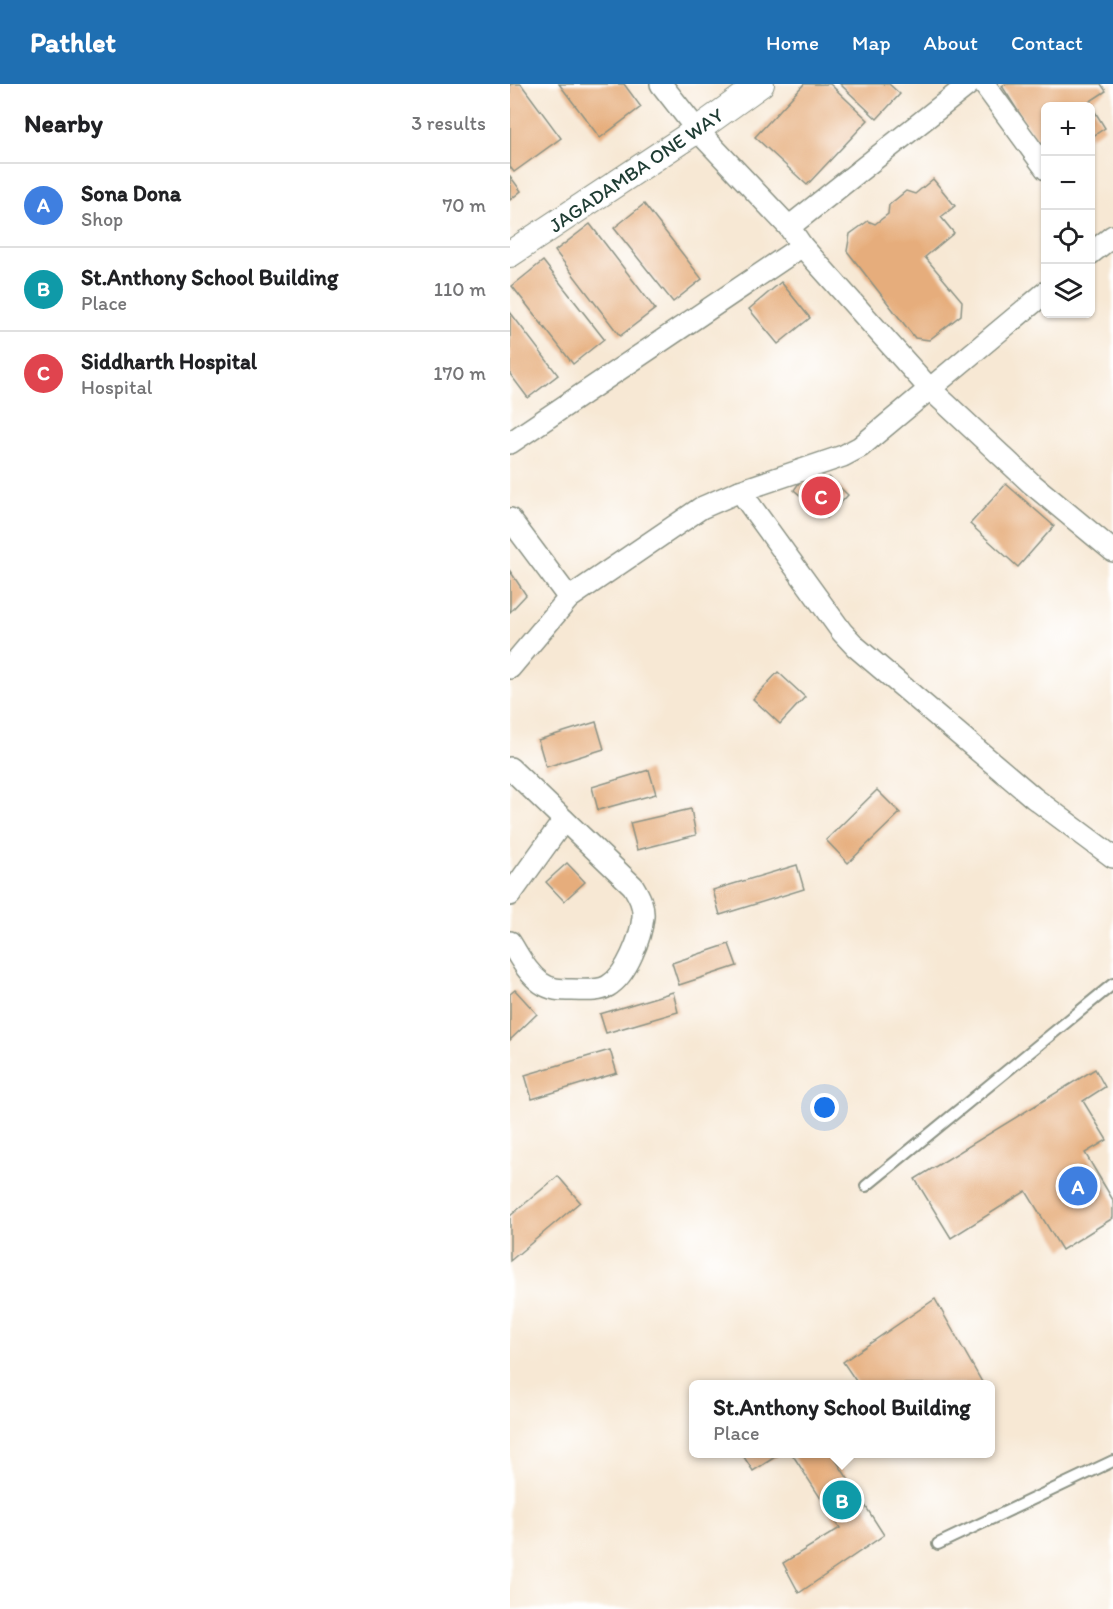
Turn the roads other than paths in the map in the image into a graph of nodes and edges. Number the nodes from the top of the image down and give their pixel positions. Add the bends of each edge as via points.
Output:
1 (661, 84) edge
2 (761, 84) edge
3 (969, 84) edge
4 (984, 84) edge
5 (697, 130) junction
6 (1041, 162) edge
7 (789, 227) junction
8 (802, 246) junction
9 (510, 254) edge
10 (1041, 296) edge
11 (929, 388) junction
12 (510, 443) edge
13 (740, 491) junction
14 (510, 519) edge
15 (1113, 551) edge
16 (569, 598) junction
17 (510, 668) edge
18 (510, 768) edge
19 (564, 820) junction
20 (1113, 857) edge
21 (510, 895) edge
22 (510, 942) edge
23 (1113, 984) edge
24 (866, 1186) dead end
25 (1113, 1461) edge
26 (938, 1544) dead end

1 - 5 street
2 - 5 street, JAGADAMBA ONE WAY
3 - 7 street
4 - 6 street
5 - 7 street
5 - 9 street, JAGADAMBA ONE WAY
7 - 8 street
8 - 11 street
8 - 12 street
10 - 11 street
11 - 13 street via 860,447
11 - 15 street via 1032,484
13 - 16 street via 701,508
13 - 20 street via 856,647 1034,798
14 - 16 street
16 - 17 street
18 - 19 street
19 - 21 street
19 - 22 street via 633,886 642,902 643,917 631,960 609,985 596,990 554,990 528,970
23 - 24 lane
25 - 26 lane

